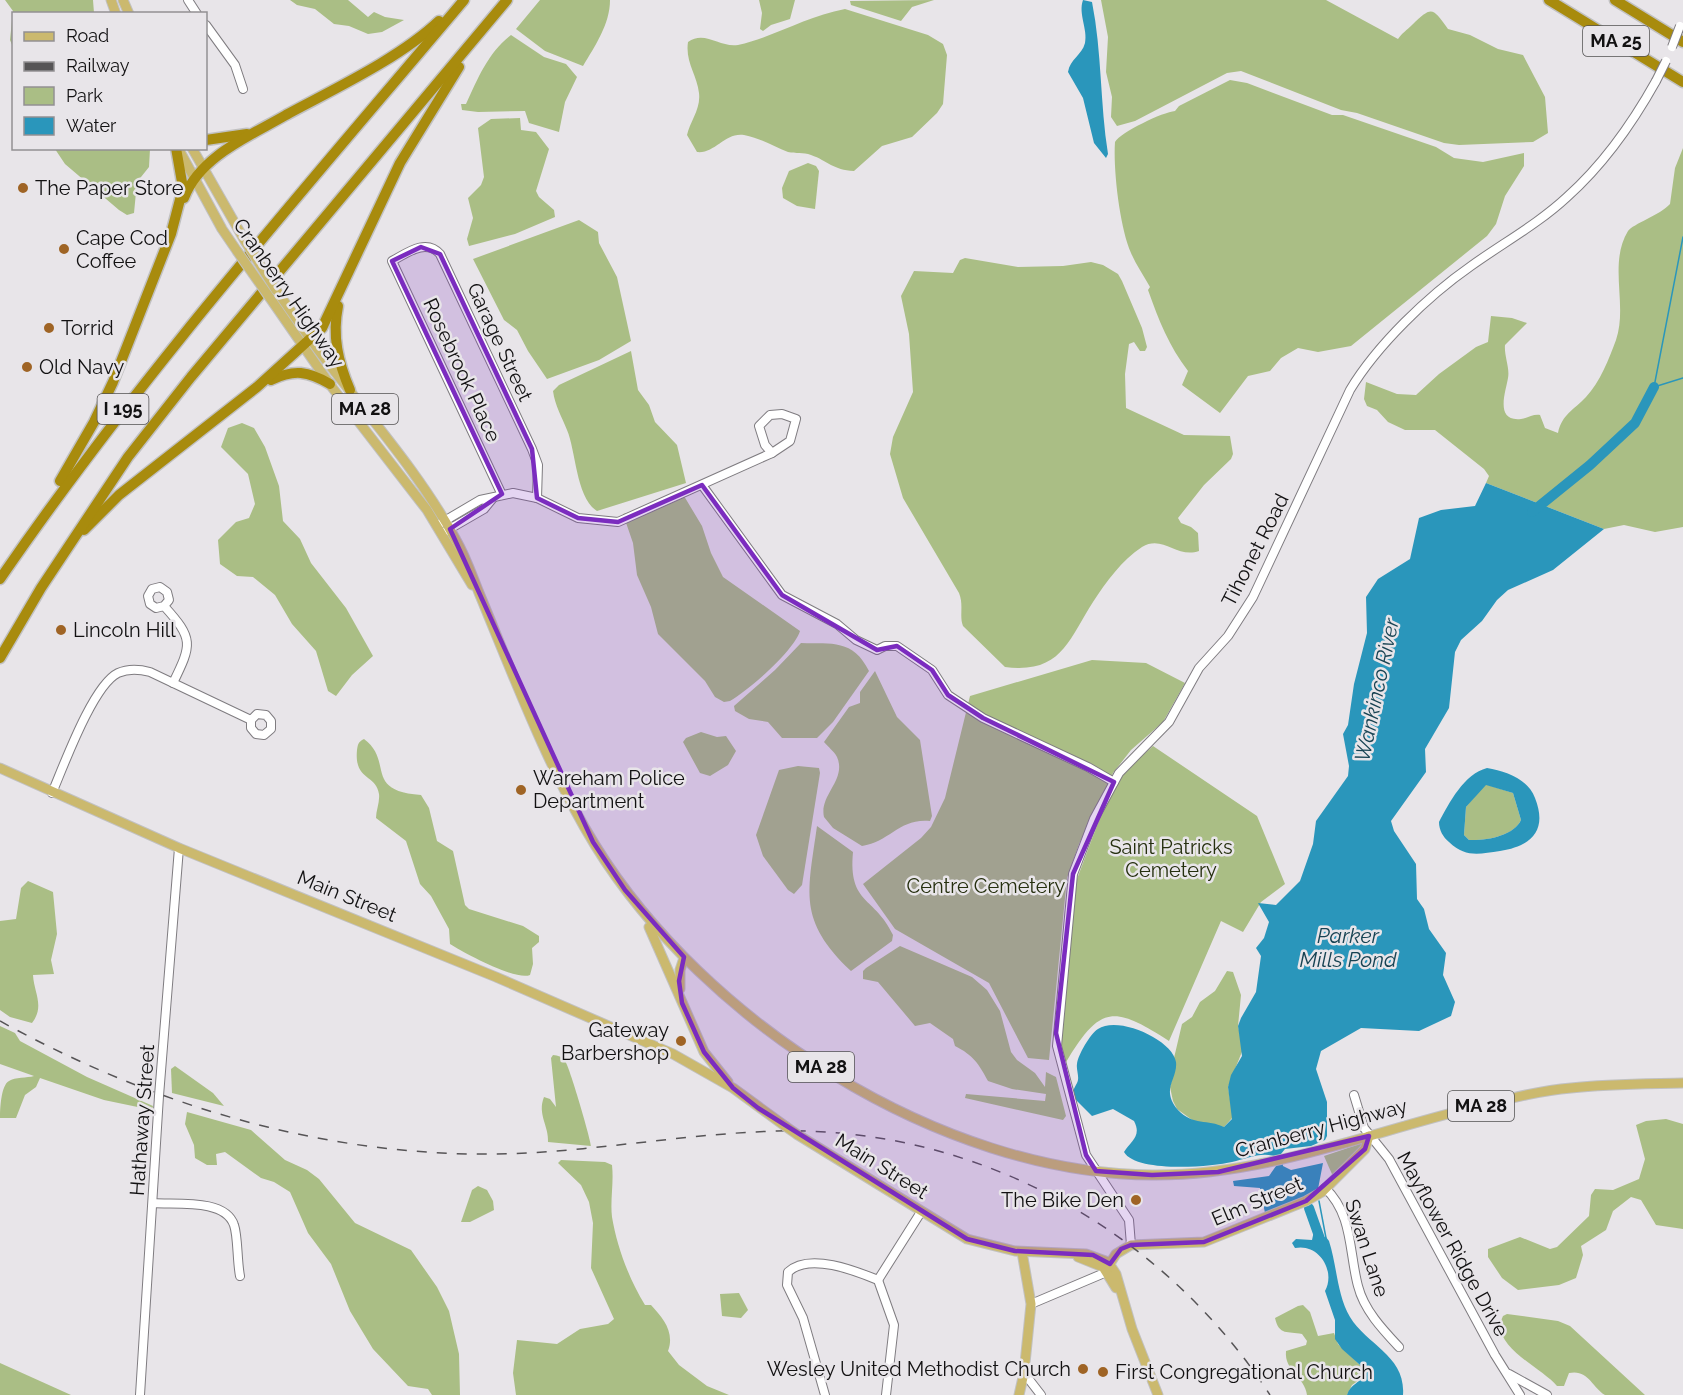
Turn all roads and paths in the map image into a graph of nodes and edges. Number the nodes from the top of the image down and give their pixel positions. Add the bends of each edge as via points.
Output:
1 (463, 0) edge
2 (507, 0) edge
3 (1549, 0) edge
4 (1615, 0) edge
5 (1682, 22) edge
6 (207, 26) edge
7 (1683, 42) edge
8 (1683, 82) edge
9 (243, 89) dead end
10 (256, 132) junction
11 (207, 140) edge
12 (177, 150) edge
13 (178, 150) edge
14 (193, 150) edge
15 (204, 169) junction
16 (194, 179) junction
17 (179, 210) junction
18 (392, 261) joint
19 (342, 283) junction
20 (273, 294) junction
21 (308, 343) junction
22 (330, 384) junction
23 (257, 387) junction
24 (350, 390) junction
25 (772, 453) junction
26 (702, 485) junction
27 (502, 495) junction
28 (537, 498) junction
29 (444, 527) junction
30 (33, 532) junction
31 (51, 573) junction
32 (0, 579) edge
33 (164, 606) dead end
34 (0, 658) edge
35 (173, 683) junction
36 (251, 720) dead end
37 (0, 768) edge
38 (1114, 782) junction
39 (52, 793) junction
40 (179, 848) junction
41 (636, 904) junction
42 (683, 956) junction
43 (670, 971) junction
44 (682, 1003) junction
45 (707, 1055) junction
46 (680, 1057) junction
47 (690, 1063) junction
48 (1683, 1083) edge
49 (733, 1088) junction
50 (1354, 1095) dead end
51 (1369, 1136) junction
52 (1096, 1171) junction
53 (1324, 1188) junction
54 (153, 1203) junction
55 (921, 1212) junction
56 (1131, 1245) junction
57 (1022, 1252) junction
58 (1109, 1265) junction
59 (240, 1276) dead end
60 (878, 1280) junction
61 (1031, 1304) junction
62 (1399, 1347) dead end
63 (1506, 1371) junction
64 (1024, 1373) junction
65 (140, 1395) edge
66 (825, 1395) edge
67 (886, 1395) edge
68 (1019, 1395) edge
69 (1041, 1395) edge
70 (1158, 1395) edge
71 (1520, 1395) edge
72 (1547, 1395) edge

1 - 10 highway via 406,47
1 - 30 highway, I 195 via 158,366
2 - 19 highway via 420,126
2 - 31 highway, I 195 via 191,377 128,457
3 - 8 highway, MA 25
4 - 7 highway, MA 25
5 - 38 street, Tihonet Road, bridge via 1656,81 1616,145 1568,197 1470,267 1369,360 1350,390 1242,616 1199,668 1169,722
6 - 9 street via 235,66
10 - 11 highway
10 - 15 highway
12 - 17 highway via 183,188
13 - 16 main road, Cranberry Highway / MA 28
14 - 15 main road, Cranberry Highway / MA 28
15 - 16 highway
15 - 20 main road, Cranberry Highway / MA 28, bridge
16 - 17 highway
16 - 20 main road, Cranberry Highway / MA 28, bridge via 237,251
17 - 30 highway via 113,382
18 - 27 street, Rosebrook Place
18 - 28 street, Garage Street via 423,246 440,254 535,454
19 - 21 highway via 331,312
19 - 24 highway via 334,330 340,366
20 - 21 main road, Cranberry Highway / MA 28
21 - 22 main road, Cranberry Highway / MA 28
21 - 23 highway
21 - 24 main road, Cranberry Highway / MA 28
22 - 23 highway via 313,374 292,372
22 - 29 main road, Cranberry Highway / MA 28
23 - 31 highway via 119,495
24 - 29 main road, Cranberry Highway / MA 28 via 382,429
25 - 25 street via 790,441 796,419 770,415 759,426
25 - 26 street
26 - 28 street via 618,522 578,518
26 - 38 street via 782,595 877,650 897,646 932,670 942,690 982,718 1088,766
27 - 28 street
27 - 29 street via 493,498 484,509
29 - 41 main road, Cranberry Highway / MA 28 via 482,599 558,774 593,842
30 - 32 highway, I 195
31 - 34 highway, I 195
33 - 35 street via 183,627 189,641
35 - 36 street
35 - 39 street via 135,669 119,673 105,684
37 - 39 main road, Main Street
38 - 52 street, Tihonet Road via 1094,819 1073,874 1056,1033 1061,1066 1087,1158
39 - 40 main road, Main Street
40 - 46 main road, Main Street via 486,972
40 - 54 street, Hathaway Street
41 - 42 main road, Cranberry Highway / MA 28
41 - 43 main road
42 - 43 main road
42 - 44 main road via 679,981
42 - 52 main road, Cranberry Highway / MA 28 via 733,1003 785,1043 901,1112 1014,1153
43 - 44 main road
44 - 45 main road
45 - 46 main road
45 - 47 main road via 699,1064
45 - 49 main road
46 - 47 main road, Main Street
47 - 49 main road, Main Street
48 - 51 main road, Cranberry Highway / MA 28 via 1552,1090
49 - 55 main road, Main Street, bridge via 784,1126
50 - 51 street, Mayflower Ridge Drive
51 - 52 main road, Cranberry Highway / MA 28 via 1284,1160 1205,1173
51 - 53 main road, Elm Street via 1365,1149
51 - 63 street, Mayflower Ridge Drive via 1389,1159
52 - 56 street, Tihonet Road via 1129,1220
53 - 56 main road, Elm Street via 1306,1201 1204,1242
53 - 62 street, Swan Lane via 1336,1199 1345,1221 1361,1295 1374,1318
54 - 59 street via 214,1208 227,1214 235,1226
54 - 65 street, Hathaway Street
55 - 57 main road, Main Street via 967,1239
55 - 60 street
56 - 58 main road via 1121,1249
57 - 58 main road, Main Street via 1073,1255
57 - 61 main road
58 - 61 street via 1102,1274
58 - 70 main road
60 - 66 street via 829,1264 799,1266 788,1272 787,1285 803,1318
60 - 67 street via 894,1325
61 - 64 main road
63 - 71 street, Mayflower Ridge Drive
63 - 72 street
64 - 68 main road
64 - 69 street

